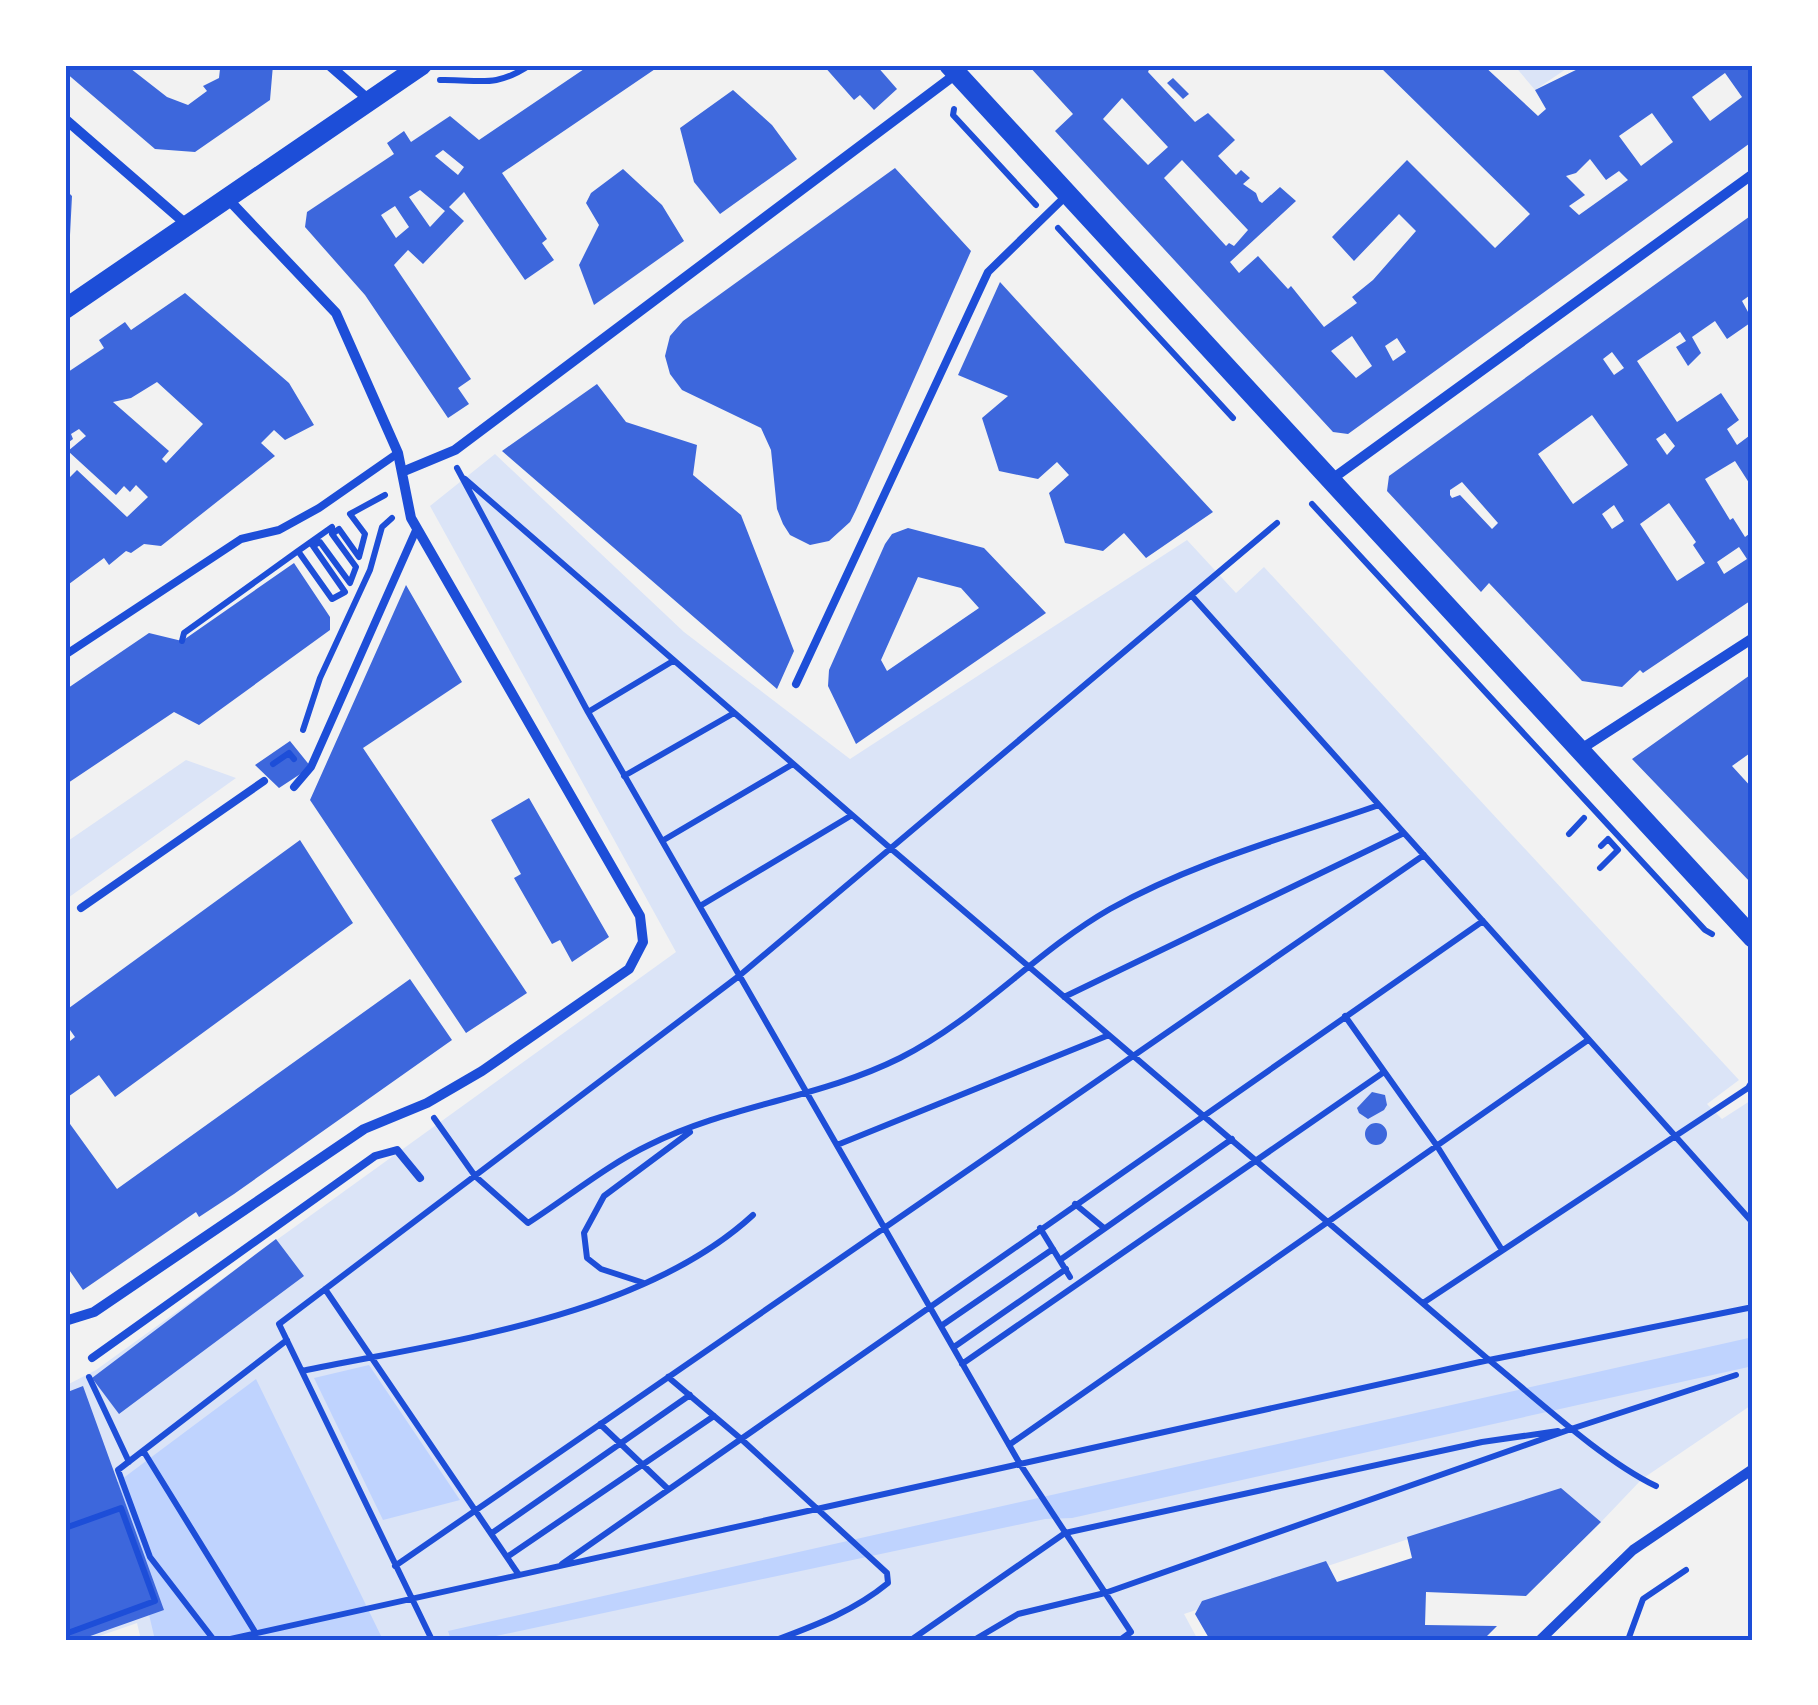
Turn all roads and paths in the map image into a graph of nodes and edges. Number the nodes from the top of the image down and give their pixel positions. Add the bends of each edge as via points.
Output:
1 (329, 65) edge
2 (422, 65) edge
3 (953, 69) edge
4 (369, 100) junction
5 (65, 119) edge
6 (1753, 174) edge
7 (1067, 194) junction
8 (226, 196) junction
9 (186, 224) junction
10 (65, 309) edge
11 (398, 453) junction
12 (402, 472) junction
13 (1332, 480) junction
14 (404, 485) junction
15 (408, 504) junction
16 (350, 514) junction
17 (1277, 523) dead end
18 (417, 528) junction
19 (298, 550) junction
20 (1192, 596) junction
21 (1753, 638) edge
22 (182, 642) dead end
23 (65, 655) edge
24 (673, 661) junction
25 (796, 684) dead end
26 (588, 712) junction
27 (734, 713) junction
28 (1578, 751) junction
29 (793, 764) junction
30 (288, 769) dead end
31 (624, 776) junction
32 (264, 781) dead end
33 (294, 787) dead end
34 (1379, 805) junction
35 (852, 815) junction
36 (1584, 818) dead end
37 (1404, 832) junction
38 (1569, 834) dead end
39 (662, 842) junction
40 (1602, 846) dead end
41 (890, 848) junction
42 (1424, 855) junction
43 (1600, 868) dead end
44 (700, 906) junction
45 (80, 908) dead end
46 (1483, 921) junction
47 (1753, 938) edge
48 (1030, 968) junction
49 (739, 976) junction
50 (1064, 996) junction
51 (1346, 1016) junction
52 (1109, 1034) junction
53 (1588, 1040) junction
54 (1134, 1055) junction
55 (1384, 1072) junction
56 (1753, 1080) edge
57 (807, 1094) junction
58 (427, 1103) junction
59 (1203, 1114) junction
60 (700, 1126) junction
61 (1676, 1137) junction
62 (1232, 1139) junction
63 (836, 1144) junction
64 (1437, 1146) junction
65 (1257, 1160) junction
66 (475, 1176) junction
67 (420, 1178) dead end
68 (1075, 1204) junction
69 (753, 1215) dead end
70 (1329, 1222) junction
71 (1753, 1223) edge
72 (884, 1228) junction
73 (1040, 1228) junction
74 (1104, 1228) junction
75 (1053, 1249) junction
76 (1502, 1250) junction
77 (1060, 1260) junction
78 (645, 1283) junction
79 (325, 1289) junction
80 (1422, 1303) junction
81 (929, 1305) junction
82 (1753, 1307) edge
83 (65, 1321) edge
84 (941, 1326) junction
85 (287, 1340) junction
86 (954, 1346) junction
87 (370, 1357) junction
88 (92, 1358) dead end
89 (1489, 1360) junction
90 (962, 1364) junction
91 (302, 1371) junction
92 (89, 1376) dead end
93 (1736, 1376) dead end
94 (668, 1377) junction
95 (690, 1395) junction
96 (714, 1416) junction
97 (600, 1424) junction
98 (1571, 1426) junction
99 (740, 1438) junction
100 (620, 1442) junction
101 (1009, 1444) junction
102 (144, 1452) junction
103 (129, 1462) junction
104 (644, 1464) junction
105 (1020, 1464) junction
106 (1753, 1470) edge
107 (1656, 1486) dead end
108 (668, 1488) junction
109 (816, 1508) junction
110 (475, 1510) junction
111 (65, 1528) edge
112 (492, 1534) junction
113 (1066, 1534) junction
114 (142, 1550) junction
115 (507, 1557) junction
116 (395, 1566) junction
117 (560, 1566) junction
118 (1686, 1570) dead end
119 (519, 1576) junction
120 (1105, 1593) junction
121 (412, 1599) junction
122 (1131, 1632) junction
123 (65, 1634) edge
124 (258, 1637) edge
125 (214, 1640) edge
126 (226, 1640) edge
127 (432, 1640) edge
128 (776, 1640) edge
129 (911, 1640) edge
130 (974, 1640) edge
131 (1120, 1640) edge
132 (1136, 1640) edge
133 (1540, 1640) edge
134 (1628, 1640) edge

1 - 4 street
2 - 4 main road
3 - 7 main road
3 - 12 street via 455,450
4 - 8 main road
5 - 9 street
6 - 13 street
7 - 13 main road
7 - 25 lane via 988,272
8 - 9 main road
8 - 11 street via 336,314
9 - 10 main road
11 - 12 street
11 - 23 lane via 320,508 279,530 241,539
12 - 14 street
13 - 28 main road
14 - 15 street
14 - 16 path
15 - 18 street
15 - 30 path via 382,527 370,570 314,695 298,746 300,761
16 - 19 path
16 - 19 path via 365,534 359,557 340,530 332,534 356,566 350,582 320,542 313,546 346,592 332,599
17 - 20 path
18 - 33 lane via 310,767
18 - 58 street via 640,916 643,942 629,969
19 - 22 path via 184,633
20 - 34 path
20 - 41 path
21 - 28 street
24 - 26 path
24 - 26 path via 465,479
24 - 27 path
26 - 31 path
27 - 29 path
27 - 31 path
28 - 47 main road
29 - 35 path
29 - 39 path
31 - 39 path
32 - 45 lane
34 - 37 path
34 - 48 path via 1196,867 1107,911
35 - 41 path
35 - 44 path
36 - 38 path
37 - 42 path
37 - 50 path
39 - 44 path
40 - 43 path via 1608,839 1618,850
41 - 48 path
41 - 49 path
42 - 46 path
42 - 54 path
44 - 49 path
46 - 51 path
46 - 53 path
48 - 50 path
48 - 57 path via 931,1041
49 - 57 path
49 - 66 path
50 - 52 path
51 - 55 path
51 - 59 path
52 - 54 path
52 - 63 path
53 - 61 path
53 - 64 path
54 - 59 path
54 - 72 path
55 - 64 path
55 - 65 path
56 - 61 path
57 - 60 path
57 - 63 path
58 - 66 path
58 - 83 street via 364,1129 94,1312
59 - 62 path
59 - 68 path
60 - 66 path via 648,1145 528,1223
60 - 78 path via 604,1196 584,1233 588,1258 601,1269
61 - 71 path
61 - 76 path
62 - 65 path
62 - 74 path
63 - 72 path
64 - 70 path
64 - 76 path
65 - 70 path
65 - 90 path
66 - 79 path
67 - 88 lane via 397,1150 375,1156
68 - 73 path
68 - 74 path
69 - 78 path via 726,1240
70 - 80 path
70 - 101 path
72 - 81 path
72 - 94 path
73 - 75 path
73 - 81 path
74 - 77 path
75 - 77 path
75 - 84 path
76 - 80 path
77 - 86 path via 1068,1273
78 - 87 path via 551,1318
79 - 85 path via 280,1324
79 - 87 path
80 - 89 path
81 - 84 path
81 - 99 path
82 - 89 path
84 - 86 path
85 - 91 path
85 - 102 path
86 - 90 path
87 - 91 path
87 - 110 path
89 - 98 path
89 - 105 path
90 - 101 path
91 - 116 path
92 - 103 path
93 - 98 path
94 - 95 path
94 - 97 path
95 - 96 path
95 - 100 path
96 - 99 path
96 - 104 path
97 - 100 path
97 - 110 path
98 - 107 path
98 - 113 path
98 - 120 path
99 - 108 path
99 - 109 path
100 - 104 path
100 - 112 path
101 - 105 path
102 - 103 path
102 - 124 path
103 - 114 path via 118,1470
104 - 108 path
104 - 115 path
105 - 109 path
105 - 113 path
106 - 133 street via 1633,1550
108 - 117 path
109 - 117 path
109 - 128 path via 887,1573 888,1583 830,1620
110 - 112 path
110 - 116 path
111 - 114 path via 121,1508
112 - 115 path
113 - 120 path
113 - 129 path
114 - 123 path via 155,1601
114 - 125 path
115 - 119 path
116 - 121 path
117 - 119 path
118 - 134 path via 1643,1599
119 - 121 path
120 - 122 path
120 - 130 path via 1018,1614
121 - 124 path
121 - 127 path
122 - 131 path
122 - 132 path
124 - 126 path

